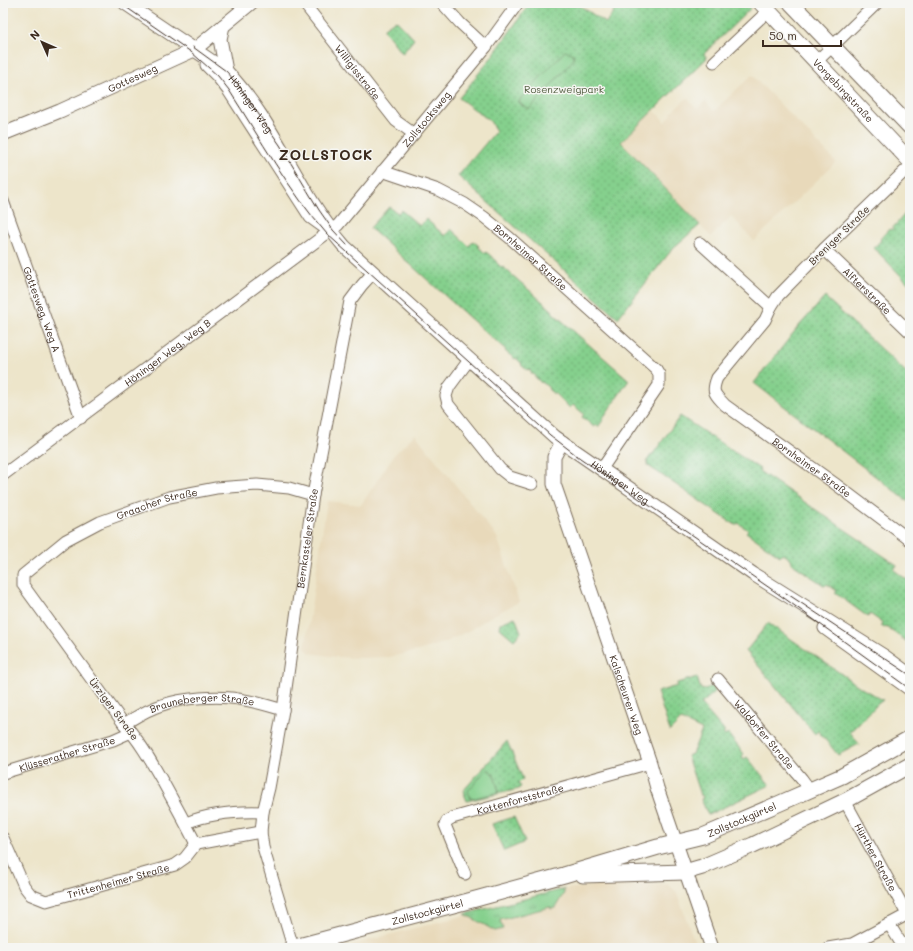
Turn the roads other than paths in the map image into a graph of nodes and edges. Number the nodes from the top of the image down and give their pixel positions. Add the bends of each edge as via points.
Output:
1 (125, 3) edge
2 (442, 3) edge
3 (518, 3) edge
4 (791, 3) edge
5 (877, 3) edge
6 (246, 5) edge
7 (306, 6) dead end
8 (764, 7) edge
9 (223, 26) junction
10 (832, 46) junction
11 (486, 47) junction
12 (194, 50) junction
13 (714, 62) dead end
14 (816, 62) junction
15 (226, 71) junction
16 (910, 127) edge
17 (3, 134) edge
18 (414, 134) junction
19 (910, 161) edge
20 (910, 166) edge
21 (382, 171) junction
22 (3, 201) edge
23 (331, 231) junction
24 (700, 244) dead end
25 (824, 249) junction
26 (373, 273) junction
27 (771, 307) junction
28 (910, 332) edge
29 (469, 360) junction
30 (715, 394) joint
31 (81, 418) junction
32 (562, 442) junction
33 (601, 470) junction
34 (3, 475) edge
35 (532, 484) dead end
36 (313, 495) junction
37 (910, 540) edge
38 (22, 581) joint
39 (780, 591) junction
40 (910, 675) edge
41 (718, 678) dead end
42 (910, 689) edge
43 (284, 710) junction
44 (124, 724) junction
45 (132, 732) junction
46 (910, 738) edge
47 (650, 764) junction
48 (910, 765) edge
49 (3, 773) edge
50 (810, 790) junction
51 (844, 801) junction
52 (263, 812) junction
53 (186, 823) junction
54 (261, 832) junction
55 (3, 838) edge
56 (676, 842) junction
57 (196, 844) junction
58 (685, 872) junction
59 (465, 874) dead end
60 (564, 875) junction
61 (908, 914) edge
62 (889, 924) junction
63 (292, 948) edge
64 (712, 948) edge
65 (828, 948) edge
66 (904, 948) edge

1 - 12 street, Höninger Weg
2 - 11 street
3 - 11 street, Zollstocksweg
4 - 10 main road
5 - 10 street
6 - 9 street, Gottesweg
7 - 18 street, Willigisstraße via 396,121
8 - 13 street
8 - 14 main road, Vorgebirgstraße
9 - 12 street, Gottesweg
9 - 15 street via 220,39
10 - 14 street
10 - 16 main road
11 - 18 street, Zollstocksweg
12 - 15 street, Höninger Weg
12 - 17 street, Gottesweg
12 - 23 street, Höninger Weg via 229,90 311,217
14 - 19 main road, Vorgebirgstraße
15 - 23 street, Höninger Weg via 280,145
18 - 21 street, Zollstocksweg
20 - 25 street, Breniger Straße
21 - 23 street, Zollstocksweg
21 - 33 street, Bornheimer Straße via 438,190 484,217 648,361 659,374 659,385
22 - 31 street, Gottesweg, Weg A
23 - 26 street, Höninger Weg
23 - 31 street, Höninger Weg, Weg B
24 - 27 street
25 - 27 street, Breniger Straße via 778,296
25 - 28 street, Alfterstraße
26 - 29 street, Höninger Weg
26 - 36 street, Bernkasteler Straße via 350,301
27 - 30 street, Breniger Straße via 765,320 717,378
29 - 32 street, Höninger Weg
29 - 35 street via 450,387 446,396 448,404 500,469 510,477
30 - 37 street, Bornheimer Straße via 725,405
31 - 34 street, Höninger Weg, Weg B
32 - 33 street, Höninger Weg
32 - 47 street, Kalscheurer Weg via 554,457 554,484
33 - 39 street, Höninger Weg
36 - 38 street, Graacher Straße via 289,488 257,485 216,488 169,497 100,522 66,540 23,575
36 - 43 street, Bernkasteler Straße
38 - 44 street, Ürziger Straße
39 - 40 street, Höninger Weg
39 - 42 street, Höninger Weg via 801,611
41 - 50 street, Waldorfer Straße
43 - 44 street, Brauneberger Straße via 238,699 181,700 146,711
43 - 52 street, Bernkasteler Straße
44 - 45 street, Ürziger Straße
45 - 49 street, Klüsserather Straße
45 - 53 street, Ürziger Straße
46 - 50 main road, Zollstockgürtel via 842,776
47 - 56 street, Kalscheurer Weg
47 - 59 street, Kottenforststraße via 452,818 445,825
48 - 51 main road, Zollstockgürtel
50 - 56 main road, Zollstockgürtel via 703,836
51 - 58 main road, Zollstockgürtel via 753,845
51 - 61 street, Hürther Straße
52 - 53 street via 239,811
52 - 54 street, Bernkasteler Straße
53 - 57 street, Ürziger Straße
54 - 57 street
54 - 63 street, Bernkasteler Straße
55 - 57 street, Trittenheimer Straße via 24,886 31,895 46,901 175,866
56 - 58 street, Kalscheurer Weg
56 - 60 main road, Zollstockgürtel
58 - 60 main road, Zollstockgürtel
58 - 64 street, Kalscheurer Weg
60 - 63 main road, Zollstockgürtel
61 - 62 street
62 - 65 street via 852,944
62 - 66 street

